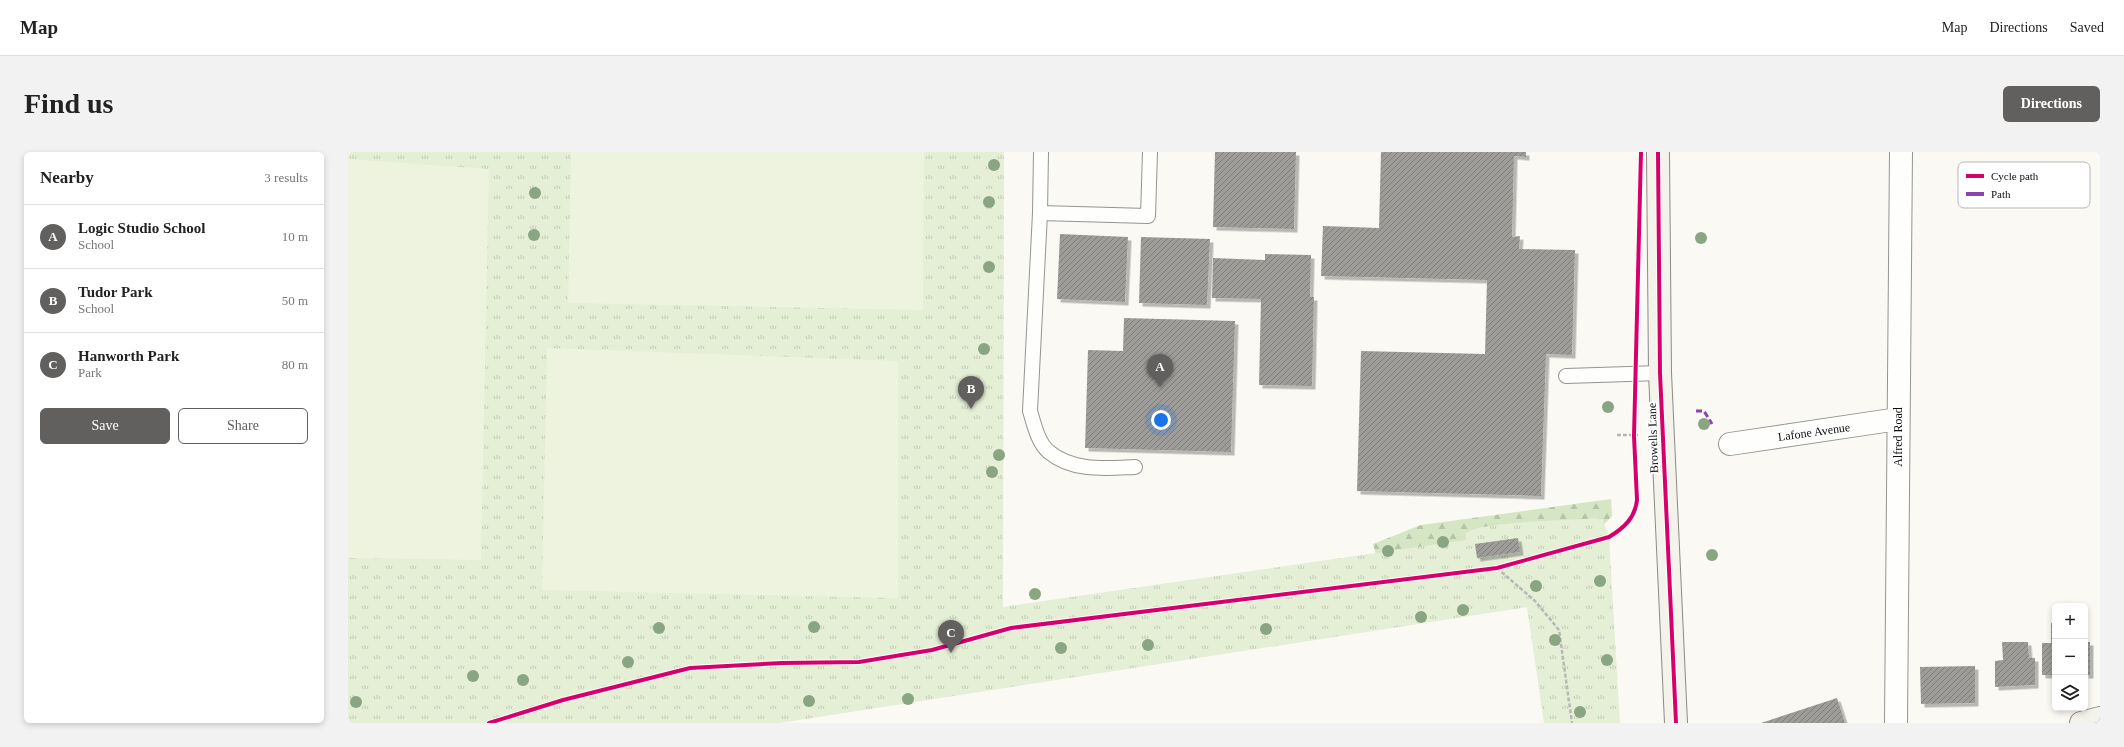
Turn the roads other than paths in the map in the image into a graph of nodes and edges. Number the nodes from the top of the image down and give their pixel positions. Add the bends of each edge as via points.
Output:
1 (1041, 152) edge
2 (1150, 152) edge
3 (1658, 152) edge
4 (1901, 152) edge
5 (1040, 213) junction
6 (1660, 373) junction
7 (1566, 376) dead end
8 (1898, 419) junction
9 (1730, 444) dead end
10 (1135, 467) dead end
11 (2100, 718) edge
12 (1676, 723) edge
13 (1896, 723) edge
14 (2081, 723) edge

1 - 5 lane
2 - 5 lane via 1148,216
3 - 6 street, Browells Lane
4 - 8 street, Alfred Road
5 - 10 lane via 1030,411 1036,432 1049,452 1068,463 1095,468
6 - 7 lane
6 - 12 street, Browells Lane
8 - 9 street, Lafone Avenue
8 - 13 street, Alfred Road
11 - 14 street

